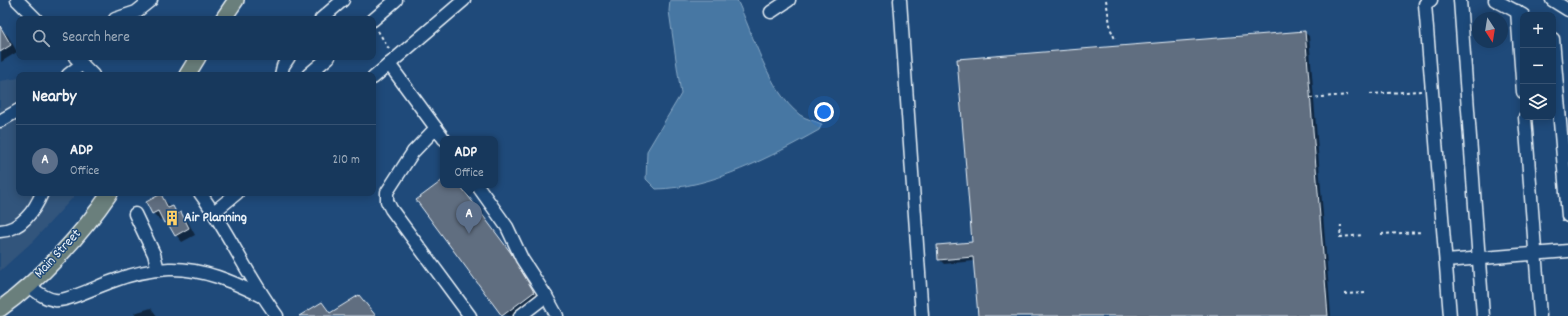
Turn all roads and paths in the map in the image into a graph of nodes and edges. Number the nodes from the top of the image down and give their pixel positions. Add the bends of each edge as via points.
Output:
1 (17, 0) edge
2 (151, 0) edge
3 (236, 0) edge
4 (343, 0) edge
5 (396, 0) edge
6 (789, 0) edge
7 (900, 0) edge
8 (1106, 0) edge
9 (1431, 0) edge
10 (1460, 0) edge
11 (1495, 0) edge
12 (1552, 0) edge
13 (461, 1) edge
14 (1568, 10) edge
15 (771, 12) dead end
16 (1520, 13) edge
17 (33, 16) edge
18 (124, 16) edge
19 (225, 16) edge
20 (324, 16) edge
21 (376, 17) edge
22 (384, 38) dead end
23 (1115, 39) dead end
24 (1521, 48) edge
25 (1554, 48) edge
26 (390, 50) dead end
27 (196, 60) edge
28 (287, 60) edge
29 (326, 60) edge
30 (78, 61) edge
31 (389, 64) junction
32 (70, 72) edge
33 (90, 72) edge
34 (189, 72) edge
35 (281, 72) edge
36 (312, 72) edge
37 (376, 75) edge
38 (1523, 84) edge
39 (1424, 90) dead end
40 (1370, 94) dead end
41 (1348, 96) dead end
42 (1310, 98) dead end
43 (16, 112) edge
44 (1525, 120) edge
45 (0, 121) edge
46 (436, 128) junction
47 (442, 136) edge
48 (479, 188) edge
49 (41, 196) edge
50 (108, 196) edge
51 (202, 196) edge
52 (233, 196) edge
53 (214, 212) junction
54 (135, 214) dead end
55 (1568, 216) edge
56 (1341, 224) dead end
57 (0, 231) edge
58 (1423, 232) dead end
59 (1381, 234) dead end
60 (1362, 236) dead end
61 (1568, 251) edge
62 (1536, 253) junction
63 (1479, 258) junction
64 (1446, 261) junction
65 (158, 270) junction
66 (29, 286) junction
67 (1367, 293) dead end
68 (1344, 294) dead end
69 (262, 296) junction
70 (546, 296) junction
71 (0, 309) edge
72 (277, 316) edge
73 (470, 316) edge
74 (520, 316) edge
75 (557, 316) edge
76 (922, 316) edge
77 (1450, 316) edge
78 (1483, 316) edge
79 (1540, 316) edge

1 - 17 street
2 - 18 street via 136,12
3 - 19 main road
4 - 20 street
5 - 21 street
6 - 15 street
7 - 76 street
8 - 23 path via 1110,30
9 - 64 street via 1425,4
10 - 63 street
11 - 16 street
12 - 14 street
13 - 31 street
22 - 26 path
24 - 38 street
25 - 55 street
27 - 34 main road
28 - 35 street
29 - 36 street
30 - 32 street
30 - 33 street
31 - 37 street
31 - 46 street
39 - 40 path
41 - 42 path
43 - 45 street
44 - 62 street
46 - 47 street
46 - 73 street via 413,152 387,192 387,201
48 - 70 street via 507,226 522,259
49 - 57 street via 27,217 15,226
50 - 66 main road, Main Street via 77,235
51 - 53 street
52 - 53 street
53 - 69 street
54 - 65 street via 154,254
56 - 60 path via 1340,237
58 - 59 path
61 - 62 street
62 - 63 street
62 - 79 street
63 - 64 street
63 - 78 street
64 - 77 street
65 - 66 street via 126,276 56,301
65 - 69 street via 182,270 213,275
66 - 71 main road, Main Street
67 - 68 path
69 - 72 street
70 - 74 street
70 - 75 street

